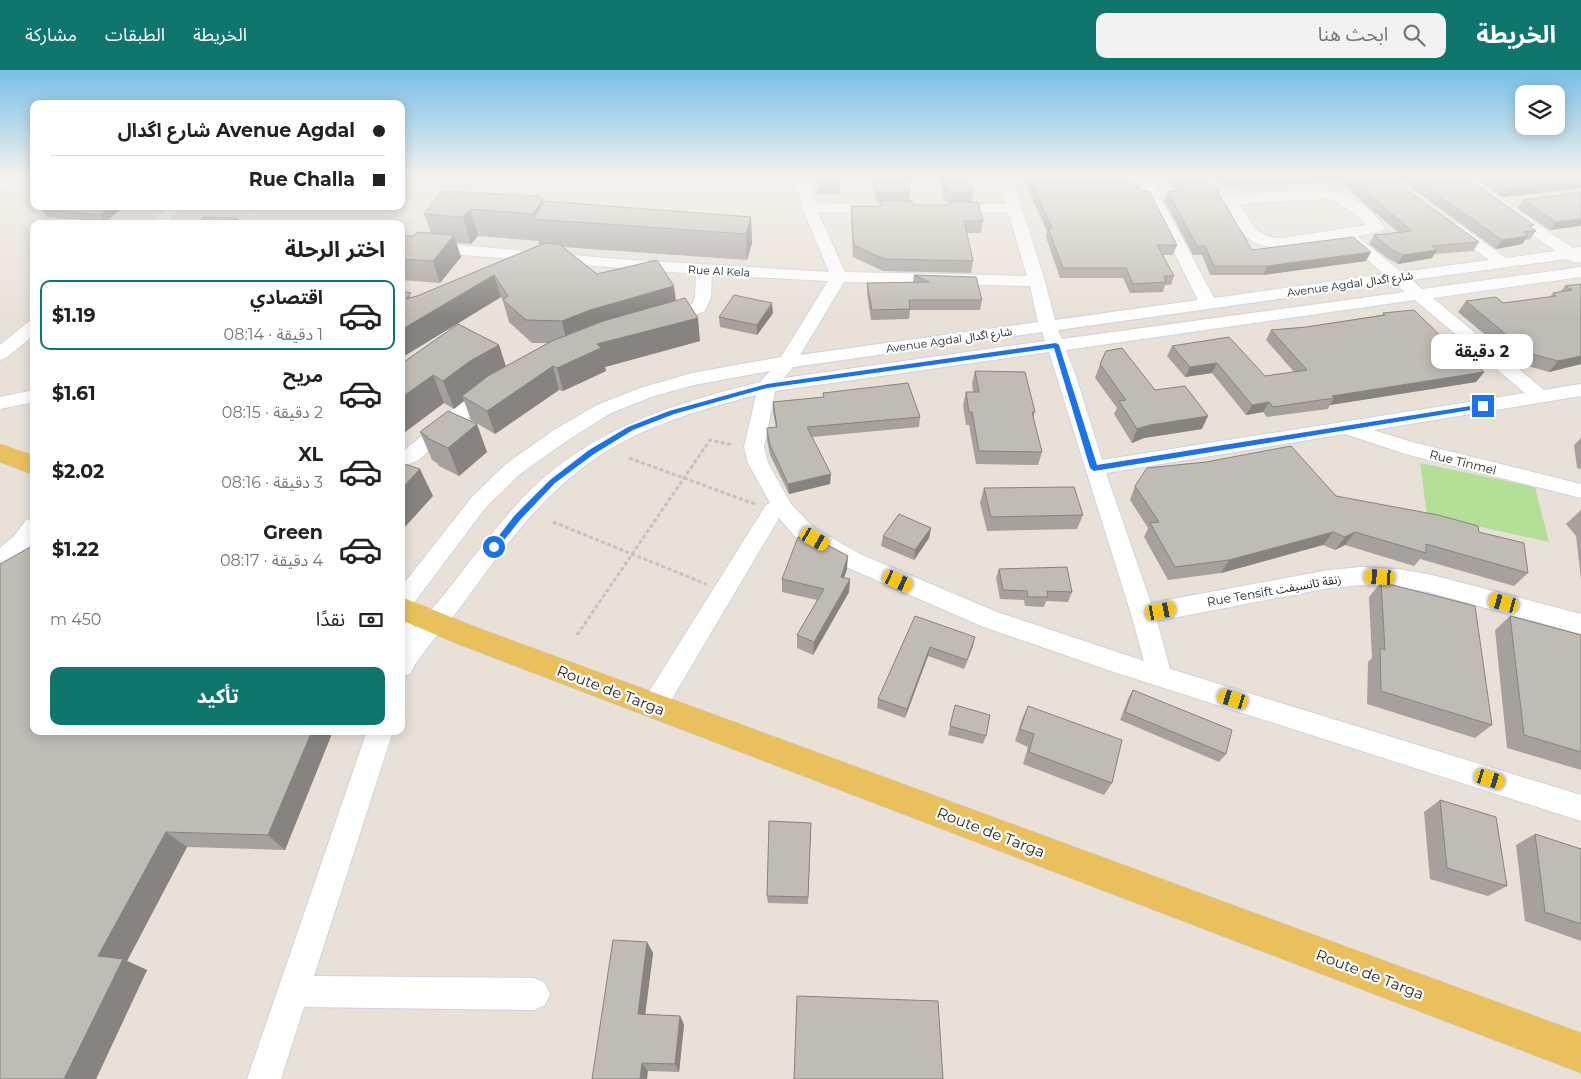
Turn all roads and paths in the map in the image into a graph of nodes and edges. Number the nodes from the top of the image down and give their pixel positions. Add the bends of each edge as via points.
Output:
1 (816, 224) edge
2 (1019, 224) edge
3 (1168, 224) edge
4 (1245, 224) edge
5 (1373, 224) edge
6 (1450, 224) edge
7 (1530, 224) edge
8 (1343, 232) junction
9 (405, 244) edge
10 (509, 255) junction
11 (1577, 256) edge
12 (1503, 263) junction
13 (484, 269) edge
14 (704, 270) junction
15 (1581, 272) edge
16 (839, 277) junction
17 (1398, 277) junction
18 (1037, 281) junction
19 (1420, 294) junction
20 (1209, 304) junction
21 (646, 326) edge
22 (1048, 326) junction
23 (30, 329) edge
24 (1056, 345) junction
25 (0, 354) edge
26 (787, 362) junction
27 (503, 385) edge
28 (767, 386) junction
29 (1581, 390) edge
30 (1540, 396) junction
31 (30, 397) edge
32 (0, 403) edge
33 (1346, 428) junction
34 (710, 440) dead end
35 (0, 452) edge
36 (405, 458) edge
37 (629, 458) dead end
38 (30, 464) edge
39 (1094, 468) junction
40 (683, 480) junction
41 (1581, 491) edge
42 (772, 510) joint
43 (553, 522) dead end
44 (30, 540) edge
45 (632, 554) junction
46 (0, 570) edge
47 (706, 584) dead end
48 (405, 599) edge
49 (405, 610) edge
50 (1143, 614) junction
51 (435, 622) junction
52 (1581, 624) edge
53 (577, 636) dead end
54 (405, 658) edge
55 (1160, 676) junction
56 (654, 706) junction
57 (379, 735) edge
58 (1581, 808) edge
59 (294, 991) junction
60 (534, 994) dead end
61 (1581, 1053) edge
62 (264, 1079) edge

1 - 16 street
2 - 18 street
3 - 20 street
4 - 8 street via 1256,239 1266,243
5 - 8 street via 1376,228 1367,231
6 - 12 street
7 - 11 street
8 - 17 street
9 - 10 street, Rue Al Kela
10 - 13 street
10 - 14 street, Rue Al Kela
11 - 12 street, Avenue Agdal شارع اگدال
12 - 17 street, Avenue Agdal شارع اگدال
14 - 16 street, Rue Al Kela
14 - 21 street via 703,297 699,307
15 - 19 street, Avenue Agdal شارع اگدال
16 - 18 street, Rue Al Kela
16 - 26 street
17 - 19 street
17 - 20 street, Avenue Agdal شارع اگدال
18 - 22 street
19 - 24 street, Avenue Agdal شارع اگدال
19 - 30 street
20 - 22 street, Avenue Agdal شارع اگدال
22 - 24 street
22 - 26 street, Avenue Agdal شارع اگدال
23 - 25 street
24 - 28 street, Avenue Agdal شارع اگدال
24 - 39 street
26 - 28 street
26 - 48 street, Avenue Agdal شارع اگدال via 692,379 647,392 604,409 561,435 514,469 479,502
27 - 36 street
28 - 51 street, Avenue Agdal شارع اگدال via 671,412 630,429 592,452 552,481 518,518
28 - 55 street via 755,439 755,455 784,509 805,533 852,560 989,619
29 - 30 street
30 - 33 street
31 - 32 street
33 - 39 street
33 - 41 street, Rue Tinmel via 1409,448
34 - 40 path
35 - 38 main road
37 - 40 path
39 - 50 street
40 - 42 path
40 - 45 path
42 - 56 street
43 - 45 path
44 - 46 street
45 - 47 path
45 - 53 path
49 - 51 main road, Route de Targa
50 - 52 street, Rue Tensift زنقة تانسيفت via 1329,579 1362,576 1428,583
50 - 55 street
51 - 54 street, Avenue Agdal شارع اگدال
51 - 56 main road, Route de Targa
55 - 58 street
56 - 61 main road, Route de Targa
57 - 59 street
59 - 60 street
59 - 62 street

